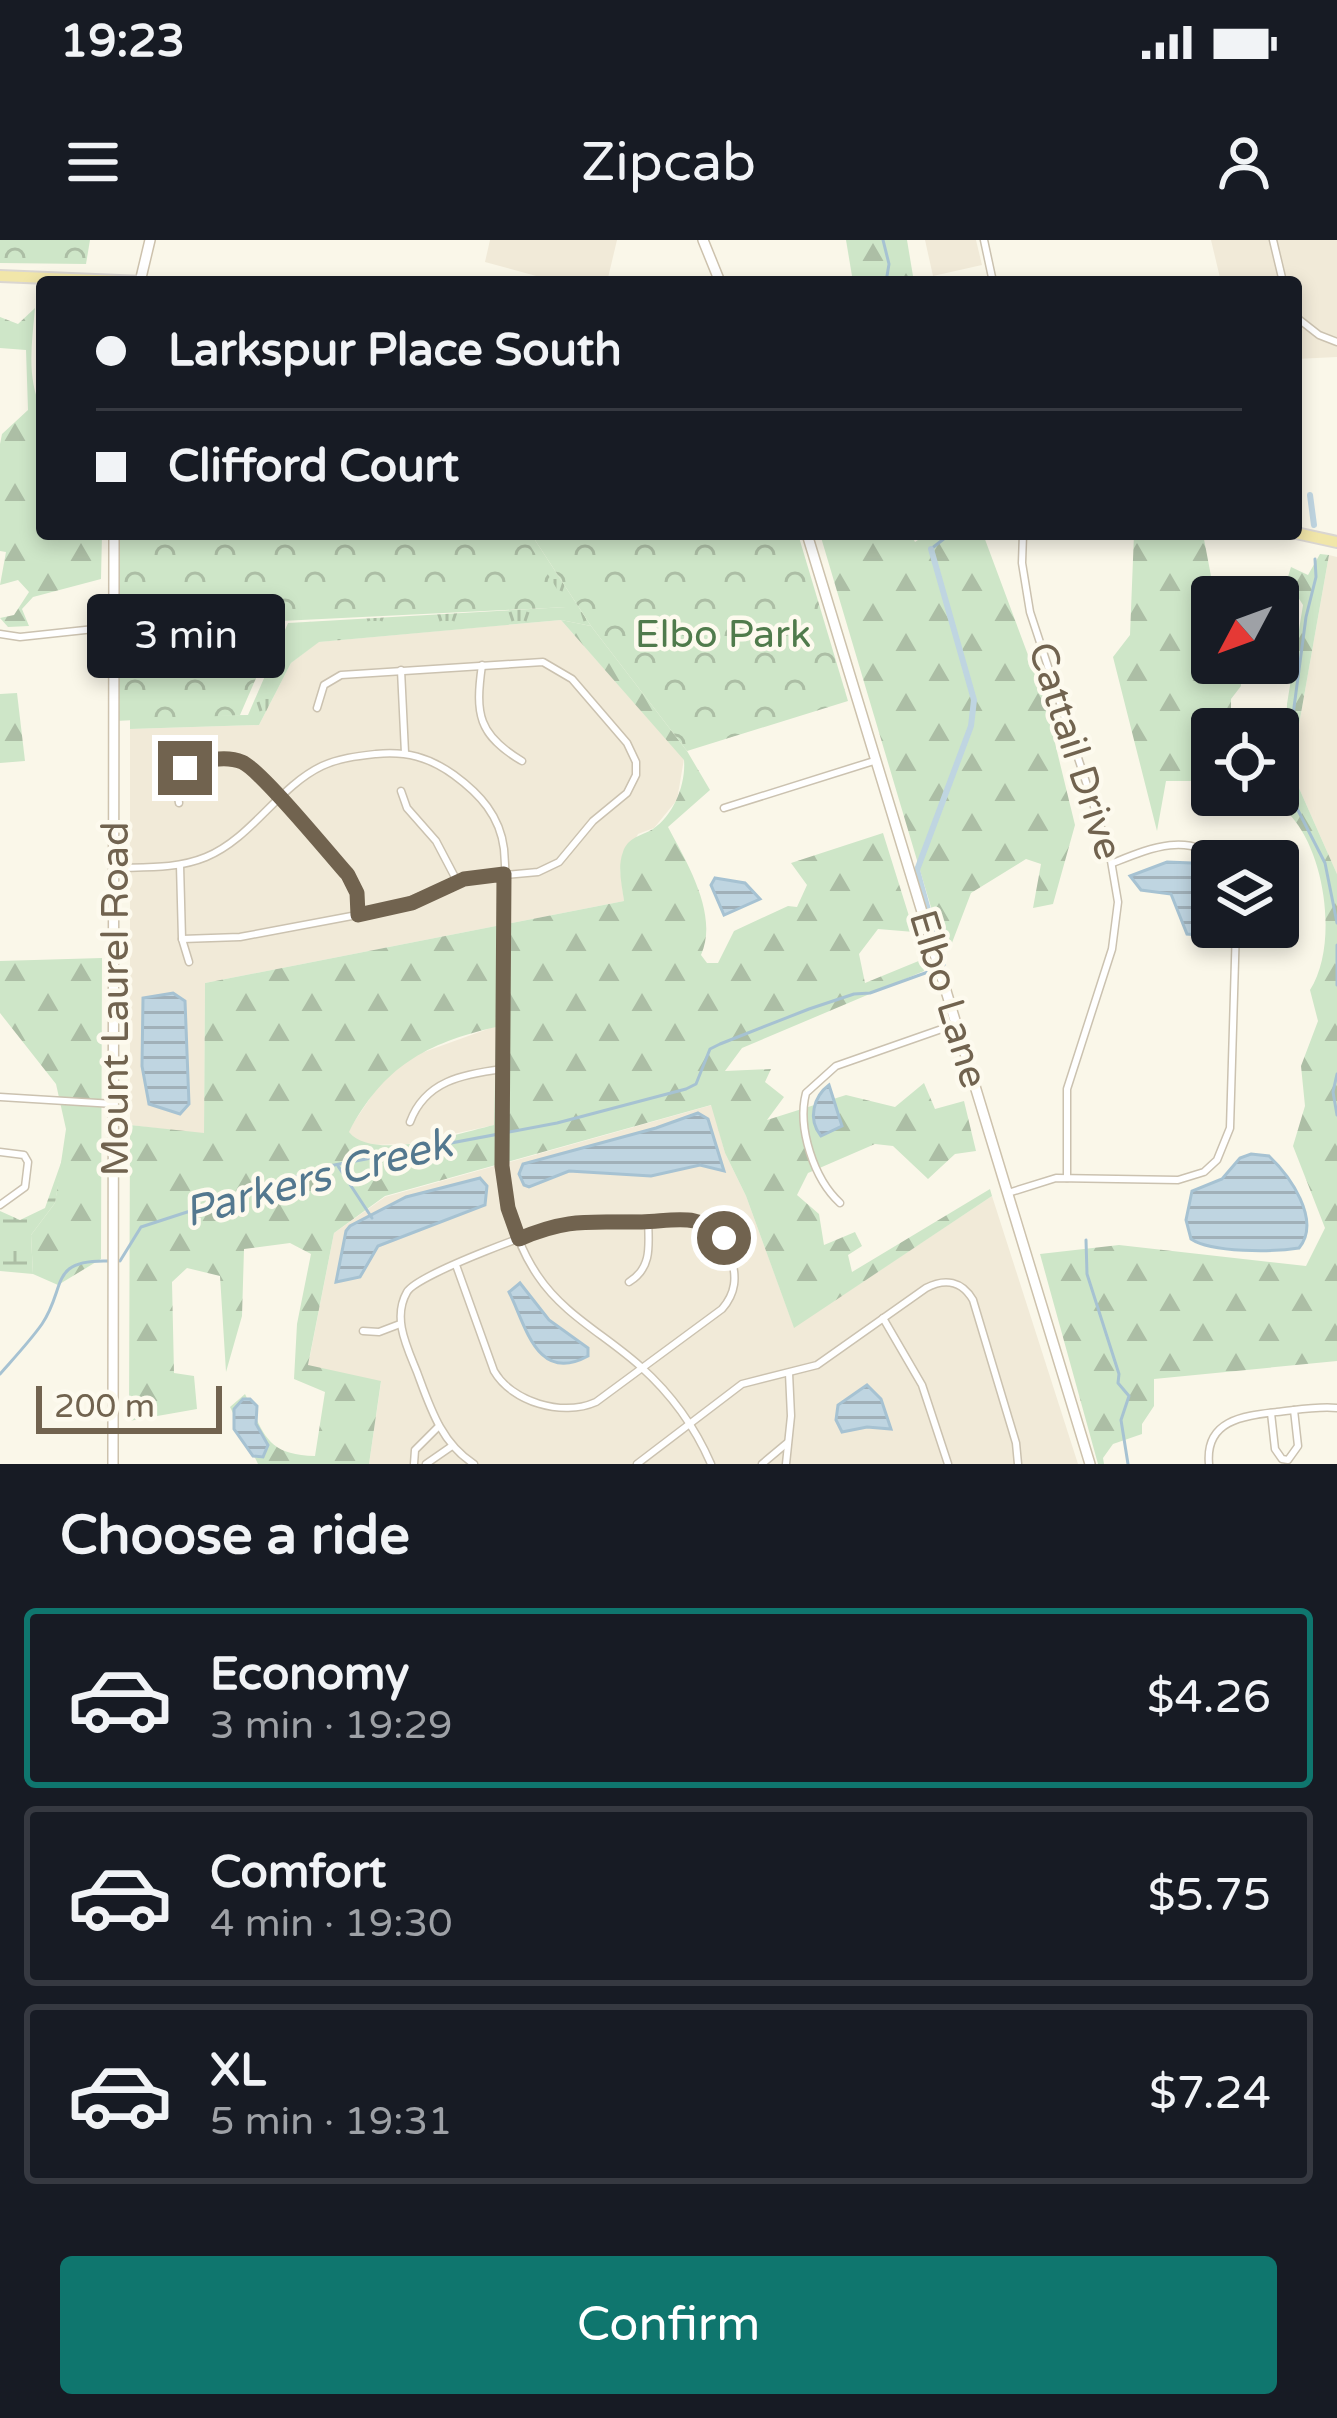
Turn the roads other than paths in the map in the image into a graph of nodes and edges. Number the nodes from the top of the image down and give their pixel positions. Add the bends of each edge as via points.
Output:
1 (150, 240) edge
2 (703, 240) edge
3 (984, 240) edge
4 (1273, 240) edge
5 (0, 276) edge
6 (142, 276) edge
7 (718, 276) edge
8 (991, 276) edge
9 (1282, 276) edge
10 (36, 278) edge
11 (1302, 321) edge
12 (1337, 342) edge
13 (1302, 534) edge
14 (114, 540) edge
15 (809, 540) edge
16 (1023, 540) edge
17 (1337, 542) edge
18 (113, 627) junction
19 (0, 634) edge
20 (482, 665) junction
21 (401, 670) junction
22 (317, 708) dead end
23 (405, 754) junction
24 (522, 761) dead end
25 (874, 761) junction
26 (401, 791) dead end
27 (280, 798) junction
28 (179, 802) dead end
29 (724, 808) dead end
30 (1191, 846) edge
31 (1112, 863) junction
32 (180, 865) junction
33 (115, 868) junction
34 (504, 874) junction
35 (457, 881) junction
36 (358, 915) junction
37 (182, 939) junction
38 (1236, 948) edge
39 (189, 962) dead end
40 (956, 1024) junction
41 (502, 1069) junction
42 (0, 1097) edge
43 (115, 1104) junction
44 (410, 1122) dead end
45 (0, 1152) edge
46 (1066, 1178) junction
47 (1008, 1193) junction
48 (840, 1203) dead end
49 (0, 1205) edge
50 (648, 1221) junction
51 (519, 1239) junction
52 (456, 1265) junction
53 (628, 1282) dead end
54 (883, 1318) junction
55 (400, 1324) junction
56 (363, 1331) dead end
57 (642, 1368) junction
58 (789, 1373) junction
59 (1337, 1408) edge
60 (1294, 1410) junction
61 (1271, 1413) junction
62 (689, 1423) junction
63 (439, 1426) junction
64 (789, 1442) junction
65 (449, 1448) junction
66 (113, 1464) edge
67 (414, 1464) edge
68 (426, 1464) edge
69 (474, 1464) edge
70 (637, 1464) edge
71 (711, 1464) edge
72 (763, 1464) edge
73 (786, 1464) edge
74 (948, 1464) edge
75 (1018, 1464) edge
76 (1090, 1464) edge
77 (1209, 1464) edge

1 - 6 street
2 - 7 street
3 - 8 street
4 - 9 street
5 - 10 main road
11 - 12 street
13 - 17 main road
14 - 18 street, Mount Laurel Road
15 - 25 street, Elbo Lane
16 - 31 street, Cattail Drive via 1030,612
18 - 19 street
18 - 33 street, Mount Laurel Road
20 - 21 street
20 - 24 street via 484,728
20 - 34 street via 556,666 636,762 627,794 559,862
21 - 22 street via 334,677
21 - 23 street
23 - 27 street via 327,764
23 - 34 street via 438,764 488,806 502,839
25 - 29 street
25 - 40 street, Elbo Lane
26 - 35 street
27 - 28 street via 246,764 220,760 182,771
27 - 32 street via 224,847
27 - 36 street via 351,880
30 - 31 street
31 - 46 street, Cattail Drive via 1117,926 1067,1089
32 - 33 street
32 - 37 street
33 - 43 street, Mount Laurel Road
34 - 35 street
34 - 41 street
35 - 36 street via 412,903
36 - 37 street
37 - 39 street
38 - 46 street via 1232,1108 1222,1153 1204,1172 1178,1180
40 - 47 street, Elbo Lane
40 - 48 street via 836,1066 806,1093 802,1121 825,1189
41 - 44 street via 432,1090
41 - 51 street via 503,1176
42 - 43 street
43 - 66 street, Mount Laurel Road
45 - 49 street via 28,1162 26,1187
46 - 47 street
47 - 76 street, Elbo Lane
50 - 51 street via 574,1221
50 - 53 street via 646,1264
50 - 57 street via 712,1227 727,1245 735,1282 722,1309
51 - 52 street
51 - 57 street via 554,1296
52 - 55 street via 412,1285
52 - 57 street via 494,1371 521,1399 590,1406
54 - 58 street via 817,1364
54 - 74 street via 922,1385
54 - 75 street via 932,1285 966,1289
55 - 56 street
55 - 63 street
57 - 62 street
58 - 62 street via 742,1384
58 - 64 street
59 - 60 street
60 - 61 street
60 - 61 street via 1298,1446 1288,1460 1275,1449
61 - 77 street via 1222,1426
62 - 70 street
62 - 71 street
63 - 65 street
63 - 67 street via 415,1450
64 - 72 street
64 - 73 street
65 - 68 street
65 - 69 street

